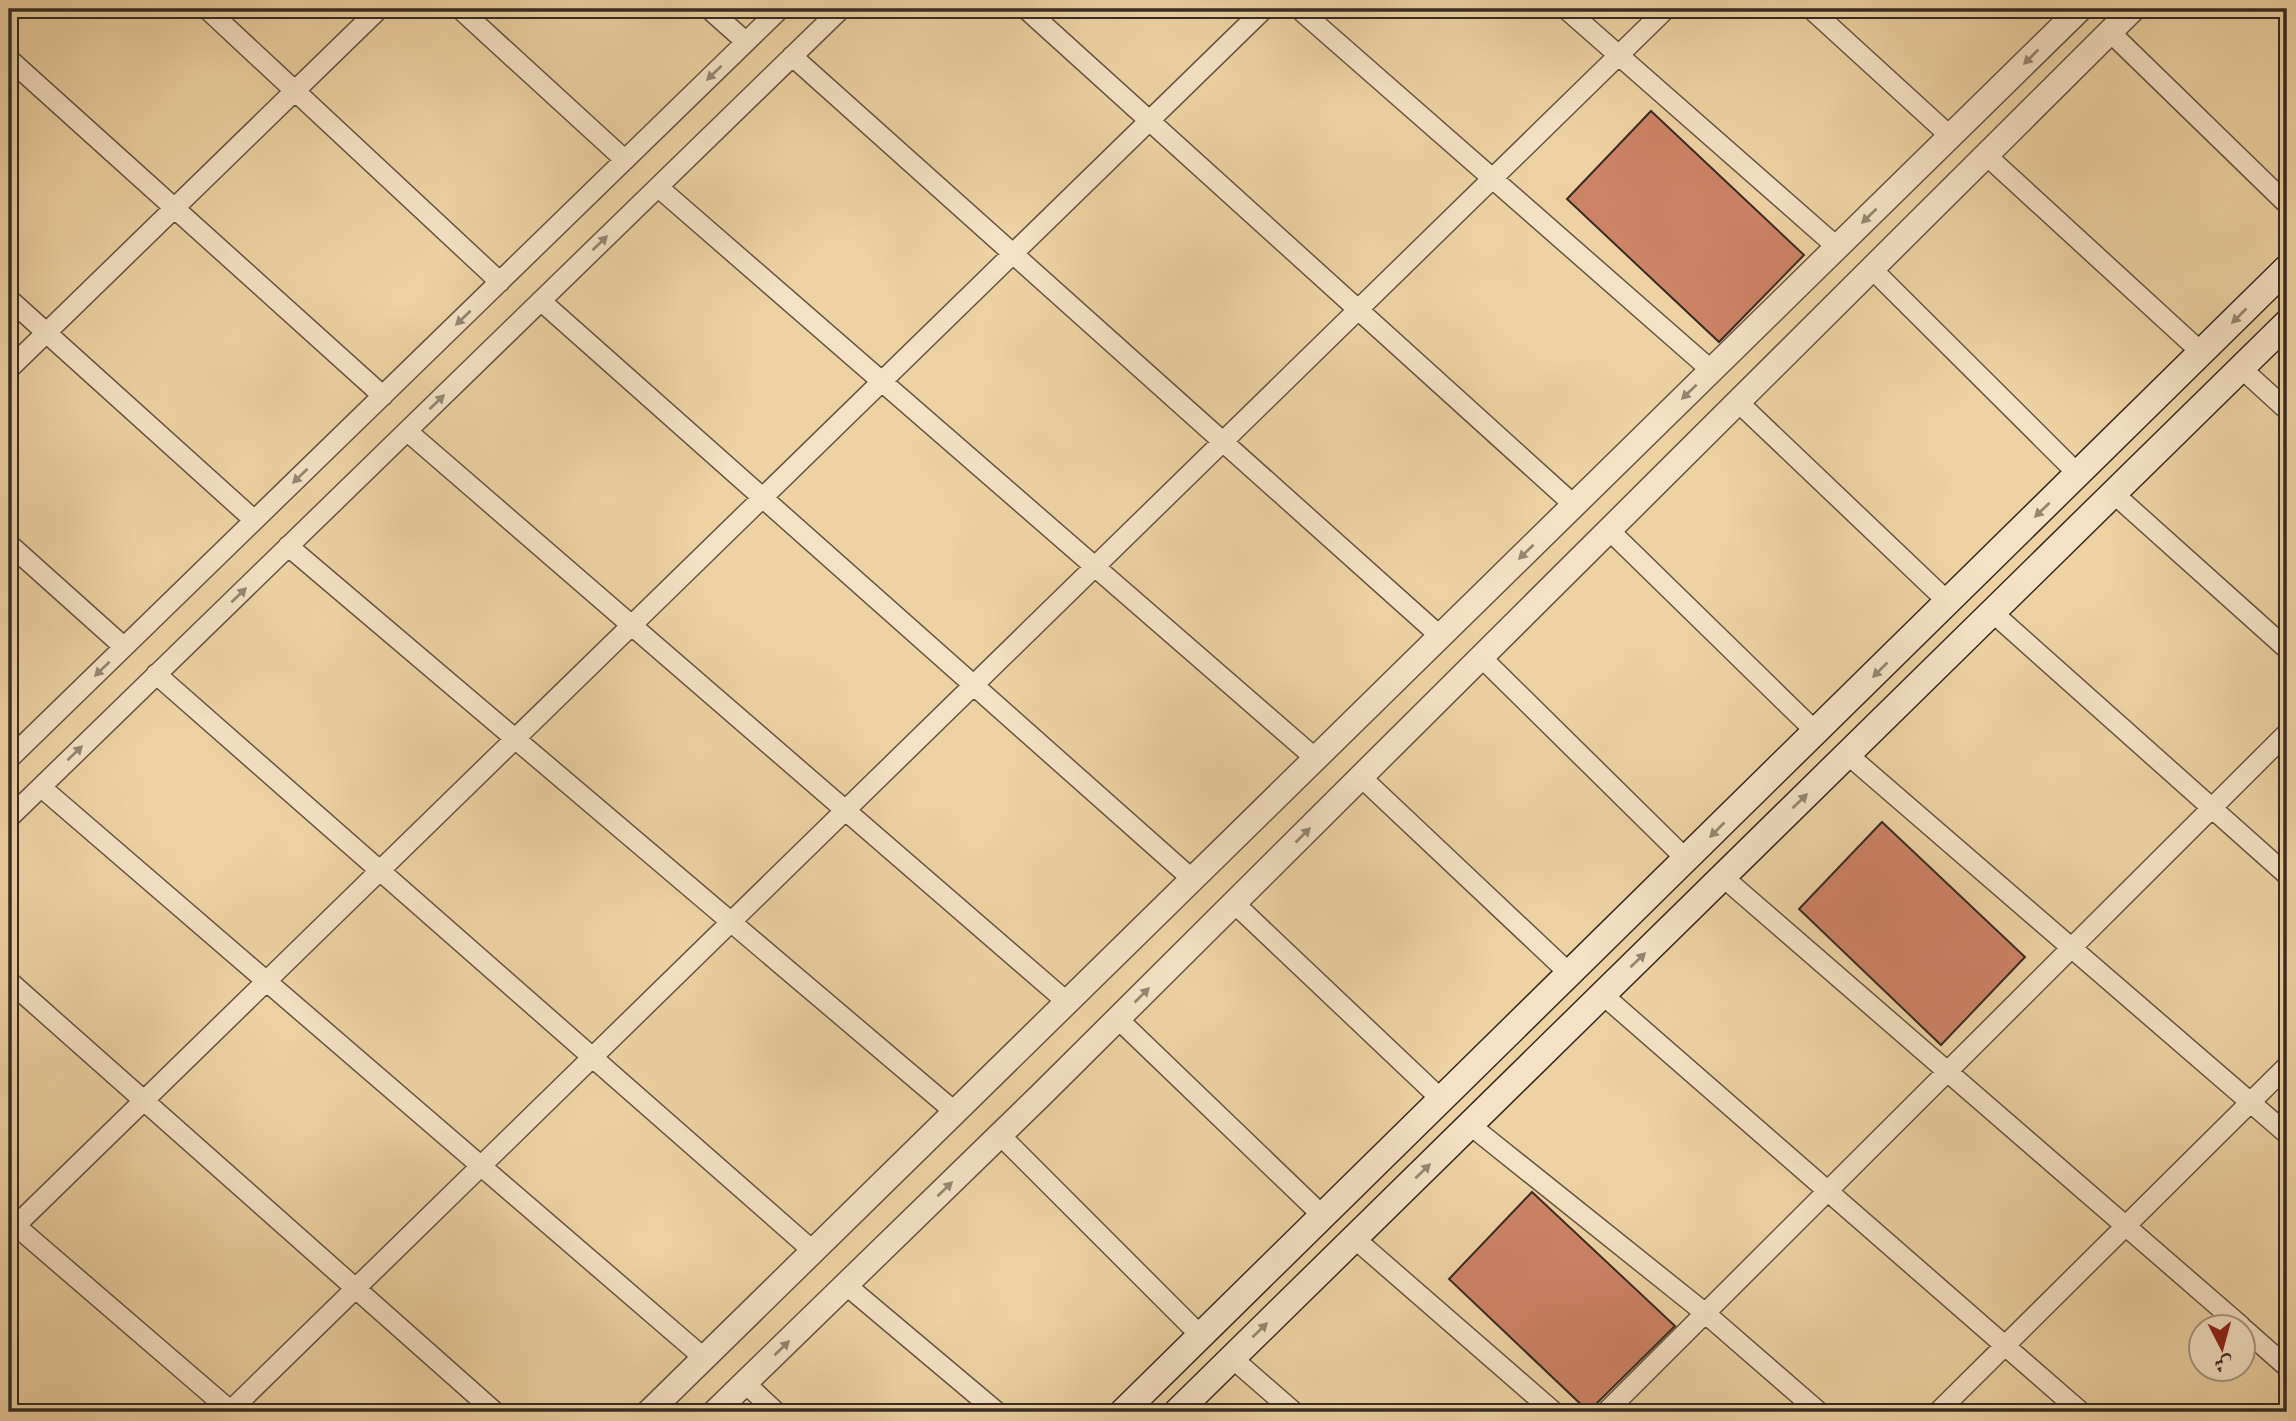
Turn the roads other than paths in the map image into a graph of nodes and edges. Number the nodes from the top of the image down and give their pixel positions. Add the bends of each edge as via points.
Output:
1 (207, 9) edge
2 (379, 9) edge
3 (460, 9) edge
4 (709, 9) edge
5 (780, 9) edge
6 (841, 9) edge
7 (1026, 9) edge
8 (1264, 9) edge
9 (1299, 9) edge
10 (1566, 9) edge
11 (1666, 9) edge
12 (1811, 9) edge
13 (2080, 9) edge
14 (2133, 9) edge
15 (2110, 32) junction
16 (746, 42) junction
17 (1619, 55) junction
18 (792, 56) junction
19 (9, 60) edge
20 (295, 90) junction
21 (1149, 120) junction
22 (1950, 136) junction
23 (1986, 155) junction
24 (625, 160) junction
25 (1493, 178) junction
26 (658, 187) junction
27 (2287, 204) edge
28 (174, 208) junction
29 (1837, 247) junction
30 (1013, 253) junction
31 (2287, 268) edge
32 (1872, 269) junction
33 (500, 282) junction
34 (9, 299) edge
35 (541, 301) junction
36 (1358, 310) junction
37 (2287, 323) edge
38 (46, 333) junction
39 (2202, 353) junction
40 (2241, 368) junction
41 (9, 369) edge
42 (1711, 370) junction
43 (881, 381) junction
44 (383, 396) junction
45 (1738, 402) junction
46 (2287, 410) edge
47 (407, 431) junction
48 (1223, 442) junction
49 (2078, 474) junction
50 (2113, 493) junction
51 (762, 497) junction
52 (1574, 505) junction
53 (254, 520) junction
54 (1609, 530) junction
55 (9, 544) edge
56 (288, 547) junction
57 (1095, 567) junction
58 (1948, 602) junction
59 (1992, 612) junction
60 (631, 625) junction
61 (1440, 636) junction
62 (124, 647) junction
63 (2287, 649) edge
64 (1481, 657) junction
65 (156, 674) junction
66 (974, 685) junction
67 (1816, 732) junction
68 (2287, 733) edge
69 (515, 739) junction
70 (11, 754) edge
71 (1847, 754) junction
72 (1315, 758) junction
73 (1361, 777) junction
74 (41, 787) junction
75 (2212, 808) junction
76 (845, 810) junction
77 (9, 818) edge
78 (1687, 860) junction
79 (379, 871) junction
80 (2287, 875) edge
81 (1723, 877) junction
82 (1192, 879) junction
83 (1234, 903) junction
84 (731, 922) junction
85 (2072, 948) junction
86 (1570, 974) junction
87 (9, 981) edge
88 (266, 981) junction
89 (1603, 995) junction
90 (1066, 1002) junction
91 (1118, 1019) junction
92 (592, 1058) junction
93 (2287, 1066) edge
94 (1947, 1072) junction
95 (1442, 1100) junction
96 (144, 1101) junction
97 (2251, 1102) junction
98 (955, 1112) junction
99 (1470, 1125) junction
100 (2287, 1134) edge
101 (1000, 1135) junction
102 (481, 1166) junction
103 (1828, 1191) junction
104 (1324, 1217) junction
105 (11, 1226) edge
106 (2126, 1227) junction
107 (1354, 1238) junction
108 (813, 1251) junction
109 (846, 1285) junction
110 (356, 1288) junction
111 (2224, 1312) edge
112 (1706, 1313) junction
113 (1201, 1336) junction
114 (2258, 1342) edge
115 (2005, 1346) junction
116 (705, 1358) junction
117 (1232, 1358) junction
118 (2287, 1367) edge
119 (745, 1383) junction
120 (230, 1412) edge
121 (495, 1412) edge
122 (649, 1412) edge
123 (715, 1412) edge
124 (776, 1412) edge
125 (997, 1412) edge
126 (1123, 1412) edge
127 (1177, 1412) edge
128 (1294, 1412) edge
129 (1554, 1412) edge
130 (1606, 1412) edge
131 (1819, 1412) edge
132 (1938, 1412) edge
133 (2081, 1412) edge

1 - 20 street
2 - 20 street
3 - 24 street
4 - 16 street
5 - 16 street
6 - 18 street
7 - 21 street
8 - 21 street
9 - 25 street
10 - 17 street
11 - 17 street
12 - 22 street
13 -> 22 street
14 - 15 street
15 - 23 street
15 - 27 street
16 -> 24 street
17 - 25 street
17 - 29 street
18 - 26 street
18 - 30 street
19 - 28 street
20 - 28 street
20 - 33 street
21 - 30 street
21 - 36 street
22 -> 29 street
23 - 32 street
23 - 39 street
24 - 33 street
25 - 36 street
25 - 42 street
35 -> 26 street
26 - 43 street
28 - 38 street
28 - 44 street
29 - 42 street
30 - 43 street
30 - 48 street
31 -> 39 main road
32 - 45 street
32 - 49 street
33 -> 44 street
34 - 38 street
47 -> 35 street
35 - 51 street
36 - 48 street
36 - 52 street
37 - 40 main road
38 - 41 street
38 - 53 street
39 - 49 main road
40 - 46 street
40 - 50 main road
42 -> 52 street
43 - 51 street
43 - 57 street
44 -> 53 street
45 - 54 street
45 - 58 street
47 - 56 street
47 - 60 street
48 - 57 street
48 - 61 street
49 -> 58 main road
50 - 59 main road
50 - 63 street
51 - 60 street
51 - 66 street
52 -> 61 street
53 - 62 street
54 - 64 street
54 - 67 street
55 - 62 street
65 -> 56 street
56 - 69 street
57 - 66 street
57 - 72 street
58 -> 67 main road
59 - 71 main road
59 - 75 street
60 - 69 street
60 - 76 street
61 - 72 street
62 -> 70 street
64 - 73 street
64 - 78 street
74 -> 65 street
65 - 79 street
66 - 76 street
66 - 82 street
67 -> 78 main road
68 - 75 street
69 - 79 street
69 - 84 street
81 -> 71 main road
71 - 85 street
72 - 82 street
83 -> 73 street
73 - 86 street
74 - 77 street
74 - 88 street
75 - 80 street
75 - 85 street
76 - 84 street
76 - 90 street
78 - 86 main road
79 - 88 street
79 - 92 street
89 -> 81 main road
81 - 94 street
82 - 90 street
91 -> 83 street
83 - 95 street
84 - 92 street
84 - 98 street
85 - 94 street
85 - 97 street
86 - 95 main road
87 - 96 street
88 - 96 street
88 - 102 street
89 - 99 main road
89 - 103 street
90 - 98 street
91 - 101 street
91 - 104 street
92 - 102 street
92 - 108 street
93 - 97 street
94 - 103 street
94 - 106 street
95 - 104 main road
96 - 105 street
96 - 110 street
97 - 100 street
97 - 106 street
98 - 108 street
107 -> 99 main road
99 - 112 street
109 -> 101 street
101 - 113 street
102 - 110 street
102 - 116 street
103 - 112 street
103 - 115 street
104 - 113 main road
105 - 120 street
106 - 111 street
106 - 115 street
117 -> 107 main road
107 - 129 street
108 - 116 street
119 -> 109 street
109 - 125 street
110 - 120 street
110 - 121 street
112 - 130 street
112 - 131 street
113 - 126 main road
114 - 118 street
115 - 132 street
115 - 133 street
116 - 122 street
117 - 127 main road
117 - 128 street
119 - 123 street
119 - 124 street

